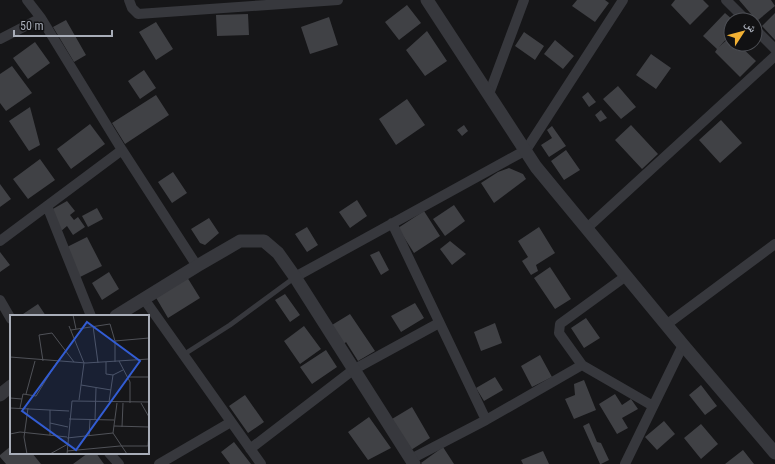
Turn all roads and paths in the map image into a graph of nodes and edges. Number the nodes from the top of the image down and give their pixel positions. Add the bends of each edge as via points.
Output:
1 (27, 0) edge
2 (129, 0) edge
3 (338, 0) edge
4 (427, 0) edge
5 (524, 0) edge
6 (623, 0) edge
7 (726, 0) edge
8 (738, 12) edge
9 (41, 18) junction
10 (763, 37) edge
11 (0, 39) edge
12 (775, 49) edge
13 (775, 56) edge
14 (489, 94) junction
15 (122, 150) junction
16 (526, 150) junction
17 (47, 206) junction
18 (392, 223) junction
19 (587, 228) junction
20 (0, 241) edge
21 (775, 244) edge
22 (197, 266) junction
23 (626, 276) junction
24 (295, 277) junction
25 (144, 299) junction
26 (0, 300) edge
27 (91, 315) edge
28 (118, 315) edge
29 (10, 317) edge
30 (439, 323) junction
31 (666, 325) junction
32 (683, 345) junction
33 (184, 355) junction
34 (582, 365) junction
35 (353, 370) junction
36 (10, 387) edge
37 (0, 395) edge
38 (653, 406) junction
39 (486, 420) junction
40 (231, 422) junction
41 (250, 449) junction
42 (775, 453) edge
43 (110, 454) edge
44 (412, 462) edge
45 (628, 462) edge
46 (119, 464) edge
47 (159, 464) edge
48 (261, 464) edge

1 - 9 street
2 - 3 street via 138,14
4 - 14 street
5 - 14 street
6 - 16 street
7 - 8 street
9 - 11 street
9 - 15 street
10 - 12 street
13 - 19 street
14 - 16 street
15 - 17 street
15 - 22 street
16 - 18 street
16 - 19 street via 536,167
17 - 20 street
17 - 27 street
18 - 24 street
18 - 30 street
19 - 23 street
21 - 31 street
22 - 24 street via 240,241 264,241 278,253
22 - 25 street
23 - 31 street
23 - 34 street via 560,324 559,333
24 - 33 lane
24 - 35 street
25 - 28 street
25 - 33 street
26 - 29 street
30 - 35 street
30 - 39 street
31 - 32 street
32 - 38 street
32 - 42 street
33 - 40 street
34 - 38 street
34 - 39 street
35 - 41 street
35 - 44 street
36 - 37 street
38 - 45 street
39 - 44 street
40 - 41 street
40 - 47 street
41 - 48 street
43 - 46 street

